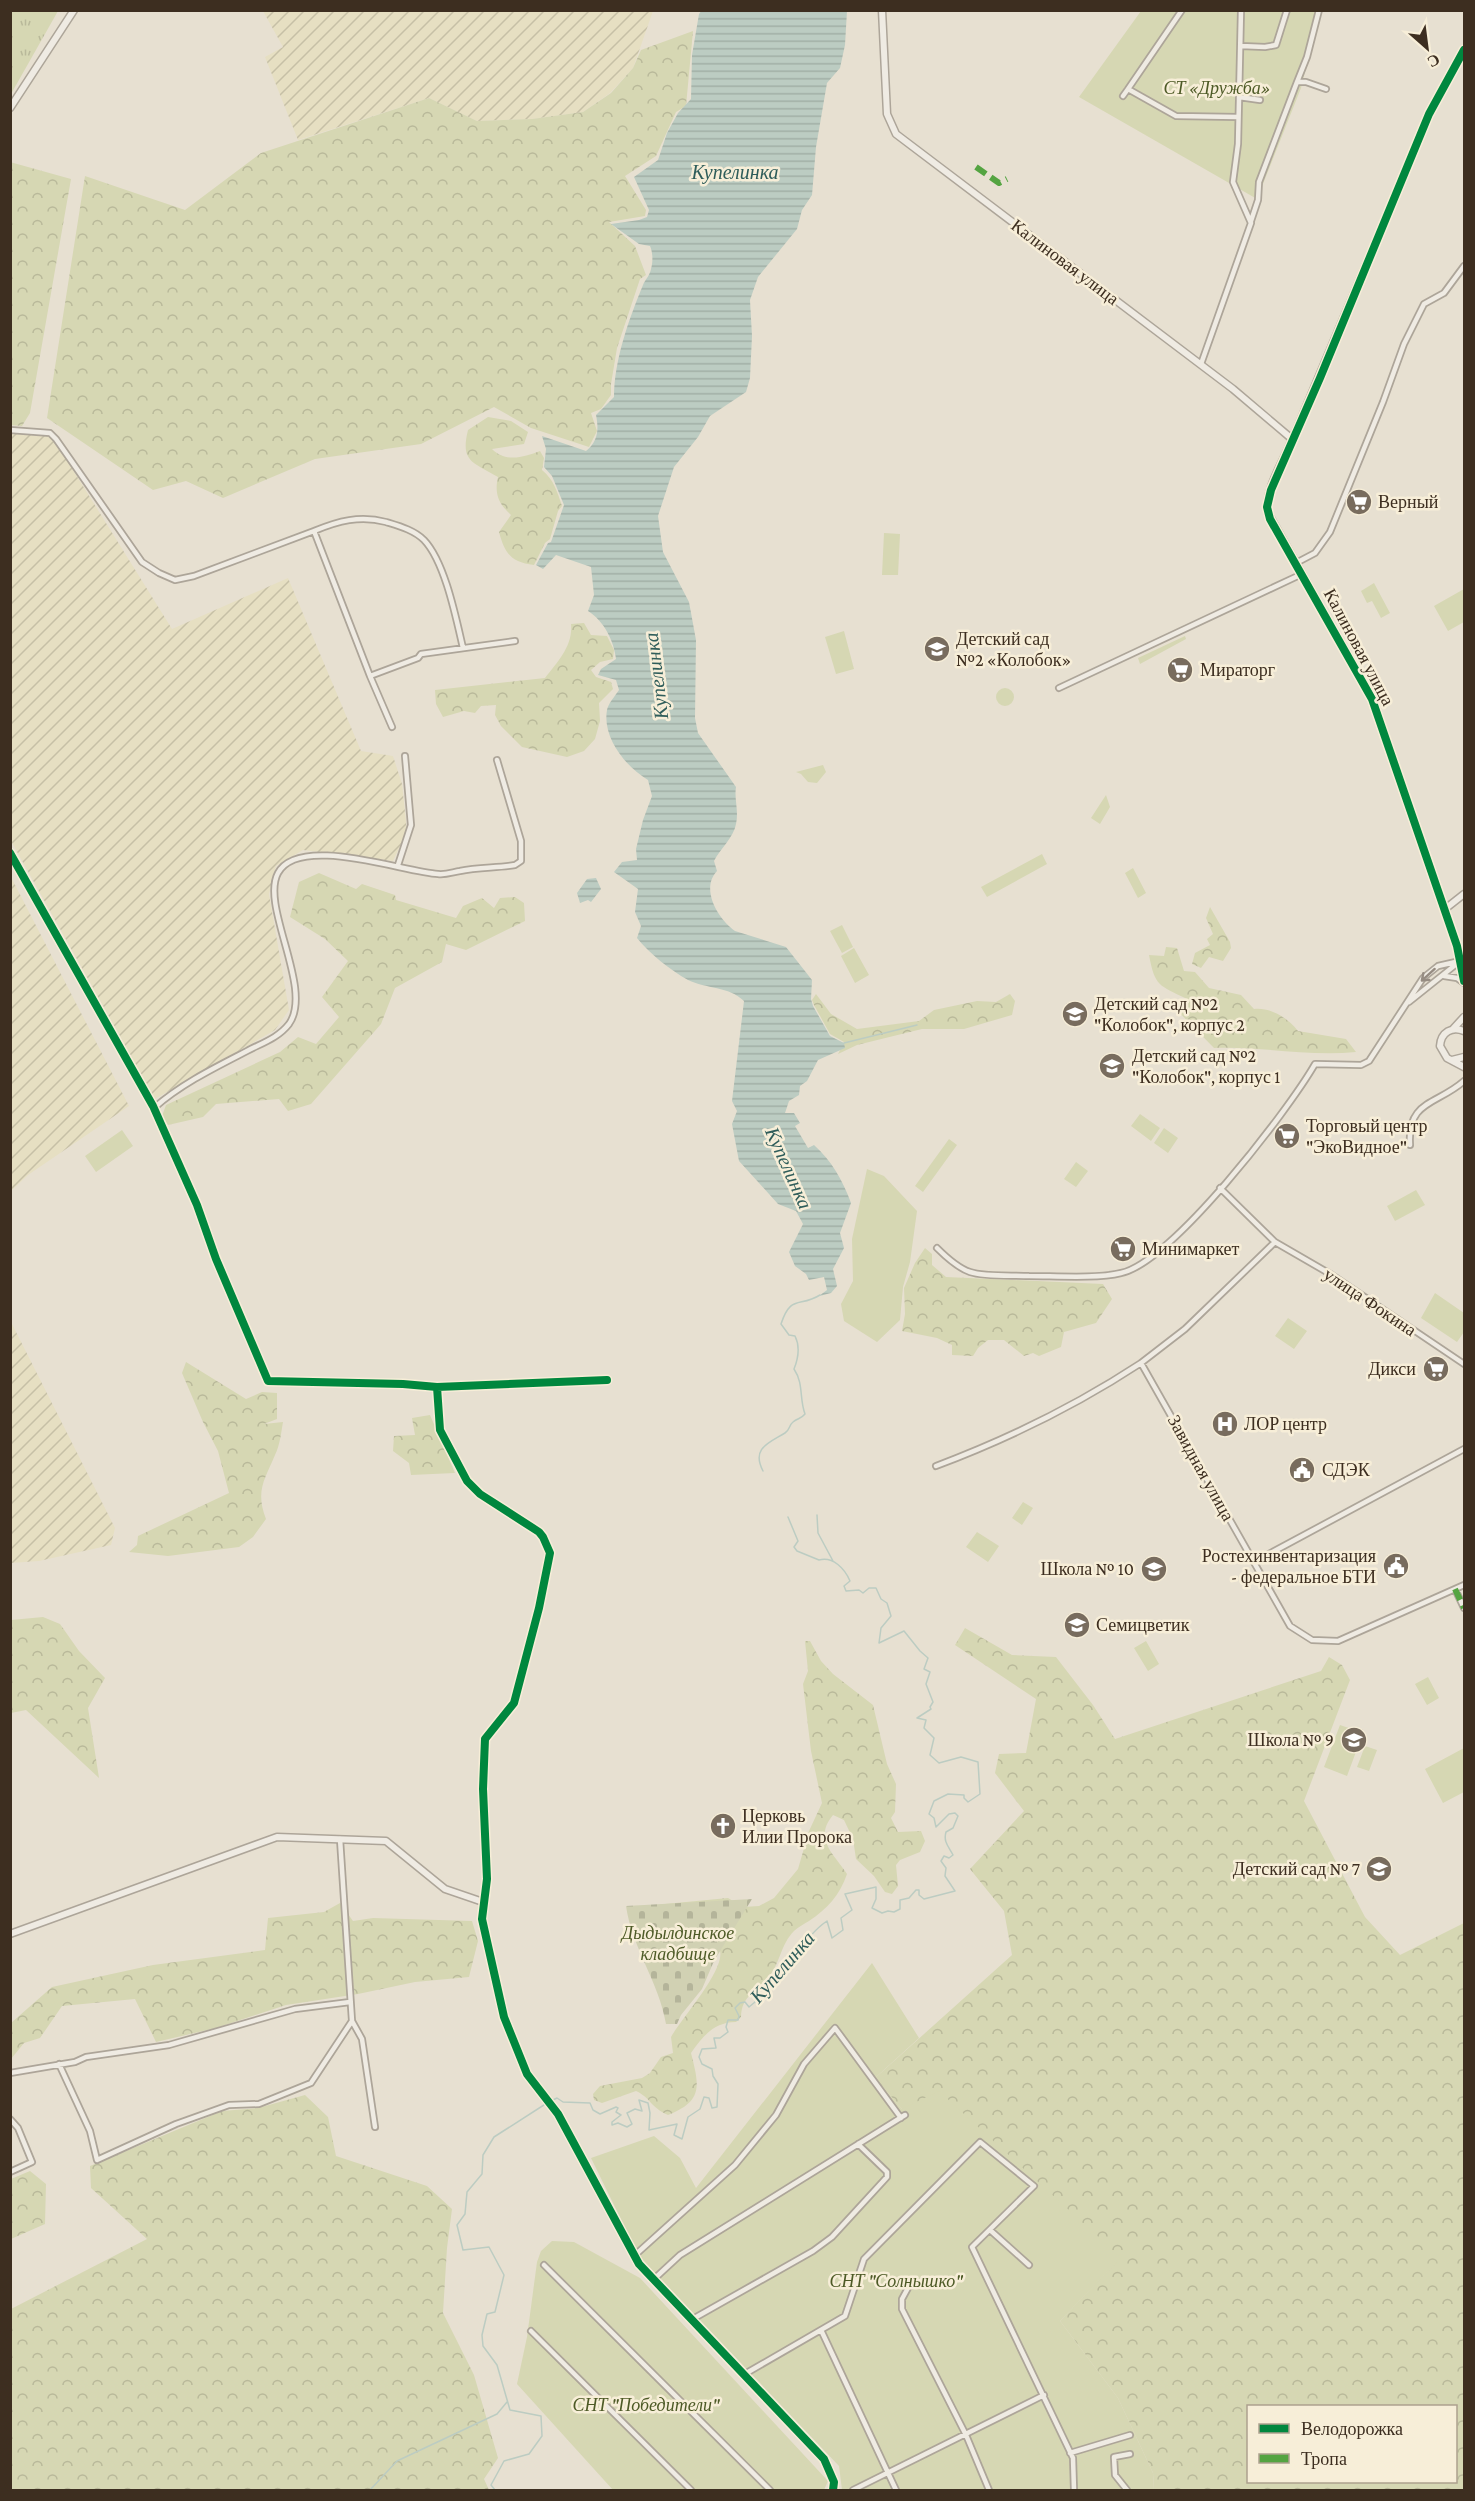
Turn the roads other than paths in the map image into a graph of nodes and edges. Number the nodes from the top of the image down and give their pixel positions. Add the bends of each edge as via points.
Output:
1 (74, 10) edge
2 (882, 10) edge
3 (1182, 10) edge
4 (1241, 10) edge
5 (1287, 10) edge
6 (1319, 10) edge
7 (1241, 46) junction
8 (1464, 50) edge
9 (1297, 82) junction
10 (1128, 89) junction
11 (1326, 89) dead end
12 (1123, 96) dead end
13 (1239, 97) junction
14 (1260, 100) dead end
15 (10, 108) edge
16 (1238, 117) junction
17 (1251, 223) junction
18 (1464, 267) edge
19 (1201, 364) junction
20 (10, 429) edge
21 (1292, 439) junction
22 (314, 531) junction
23 (1296, 563) junction
24 (1302, 574) junction
25 (514, 641) dead end
26 (463, 648) junction
27 (370, 676) junction
28 (1059, 688) dead end
29 (392, 728) dead end
30 (405, 756) dead end
31 (497, 760) dead end
32 (10, 853) edge
33 (398, 865) junction
34 (1464, 894) edge
35 (1445, 909) junction
36 (1460, 961) junction
37 (1444, 976) junction
38 (1464, 982) edge
39 (1407, 1004) junction
40 (1464, 1017) edge
41 (1454, 1029) junction
42 (1464, 1031) edge
43 (1464, 1058) edge
44 (1452, 1060) junction
45 (1464, 1067) edge
46 (1464, 1081) edge
47 (154, 1108) junction
48 (1410, 1145) dead end
49 (1220, 1188) junction
50 (1275, 1242) junction
51 (937, 1248) dead end
52 (1141, 1363) junction
53 (1464, 1364) edge
54 (607, 1380) dead end
55 (436, 1387) junction
56 (1464, 1449) edge
57 (936, 1466) dead end
58 (1254, 1562) junction
59 (1464, 1585) edge
60 (1455, 1589) junction
61 (1464, 1608) edge
62 (340, 1839) junction
63 (483, 1902) junction
64 (10, 1934) edge
65 (350, 2002) junction
66 (352, 2021) junction
67 (59, 2064) junction
68 (10, 2073) edge
69 (10, 2119) edge
70 (375, 2127) dead end
71 (858, 2144) junction
72 (10, 2172) edge
73 (990, 2230) junction
74 (634, 2256) junction
75 (544, 2265) dead end
76 (1029, 2265) dead end
77 (653, 2280) junction
78 (908, 2288) dead end
79 (691, 2320) junction
80 (821, 2330) junction
81 (531, 2331) dead end
82 (743, 2375) junction
83 (1044, 2395) junction
84 (966, 2435) junction
85 (1130, 2435) dead end
86 (1070, 2453) junction
87 (1130, 2454) dead end
88 (888, 2472) junction
89 (691, 2490) edge
90 (770, 2490) edge
91 (833, 2490) edge
92 (853, 2490) edge
93 (896, 2490) edge
94 (990, 2490) edge
95 (1074, 2490) edge
96 (1128, 2490) edge

1 - 15 street
2 - 19 street, Калиновая улица via 887,114 896,134
3 - 10 street
4 - 7 street
5 - 7 street via 1276,45
6 - 9 street
7 - 13 street
8 - 21 street via 1429,114
9 - 11 street
9 - 17 street via 1259,182
10 - 12 street
10 - 16 street via 1176,116
13 - 14 street
13 - 16 street
16 - 17 street via 1233,182
17 - 19 street
18 - 23 street via 1444,292 1424,304 1404,344 1330,532 1315,553
19 - 21 street, Калиновая улица
20 - 22 street via 50,434 56,439 142,562 168,578 194,576
21 - 23 street, Калиновая улица via 1270,490 1267,507
22 - 26 street via 356,518 396,525 419,535 449,590
22 - 27 street
23 - 24 street, Калиновая улица
24 - 28 street
24 - 35 street, Калиновая улица via 1376,708
25 - 26 street
26 - 27 street via 421,654
27 - 29 street
30 - 33 street via 411,825
31 - 33 street via 521,841 521,861 442,874
32 - 47 street
33 - 47 street via 310,855 282,867 275,879 274,892 294,989 291,1021 273,1038 214,1069
34 - 35 street
35 - 36 street, Калиновая улица
36 - 37 street
36 - 38 street, Калиновая улица
36 -> 39 street via 1437,966 1428,973
37 - 38 street
37 - 39 street
39 - 49 street via 1369,1061 1361,1065 1315,1064 1276,1122
40 - 41 street
41 - 42 street
41 - 44 street via 1440,1041 1441,1050
43 - 44 street
44 - 45 street
46 - 48 street via 1422,1107 1410,1122
47 - 55 street via 268,1381
49 - 50 street, улица Фокина
49 - 51 street via 1146,1262 1122,1273 1035,1276 970,1272
50 - 52 street via 1185,1329
50 - 53 street, улица Фокина via 1332,1275
52 - 57 street via 1015,1434
52 - 58 street, Завидная улица
54 - 55 street
55 - 63 street via 440,1430 467,1480 480,1494 539,1532 550,1553 514,1703 485,1739 487,1879
56 - 58 street
58 - 60 street, Завидная улица via 1290,1626 1312,1641 1338,1641
59 - 60 street, Завидная улица
60 - 61 street
62 - 63 street via 386,1841 445,1889
62 - 64 street via 277,1837
62 - 65 street
63 - 74 street via 485,1939 504,2017 527,2074 554,2107
65 - 66 street
65 - 67 street via 295,2009 169,2045
66 - 67 street via 311,2083 259,2104 230,2105 176,2124 97,2160 90,2131
66 - 70 street via 362,2039
67 - 68 street
69 - 72 street via 18,2128 32,2162
71 - 74 street via 903,2117 835,2028 804,2064 776,2115 735,2165
71 - 77 street via 680,2255
71 - 79 street via 887,2172 887,2177 832,2237
73 - 76 street
73 - 80 street via 1034,2186 980,2142 864,2259 845,2316
73 - 83 street via 972,2247
74 - 77 street
75 - 90 street
77 - 79 street
78 - 84 street via 902,2309
79 - 82 street
80 - 82 street
80 - 88 street
81 - 89 street
82 - 91 street via 824,2459 834,2482
83 - 84 street
83 - 86 street
84 - 88 street
84 - 94 street
85 - 86 street
86 - 95 street
87 - 96 street via 1114,2457 1115,2475
88 - 92 street
88 - 93 street

